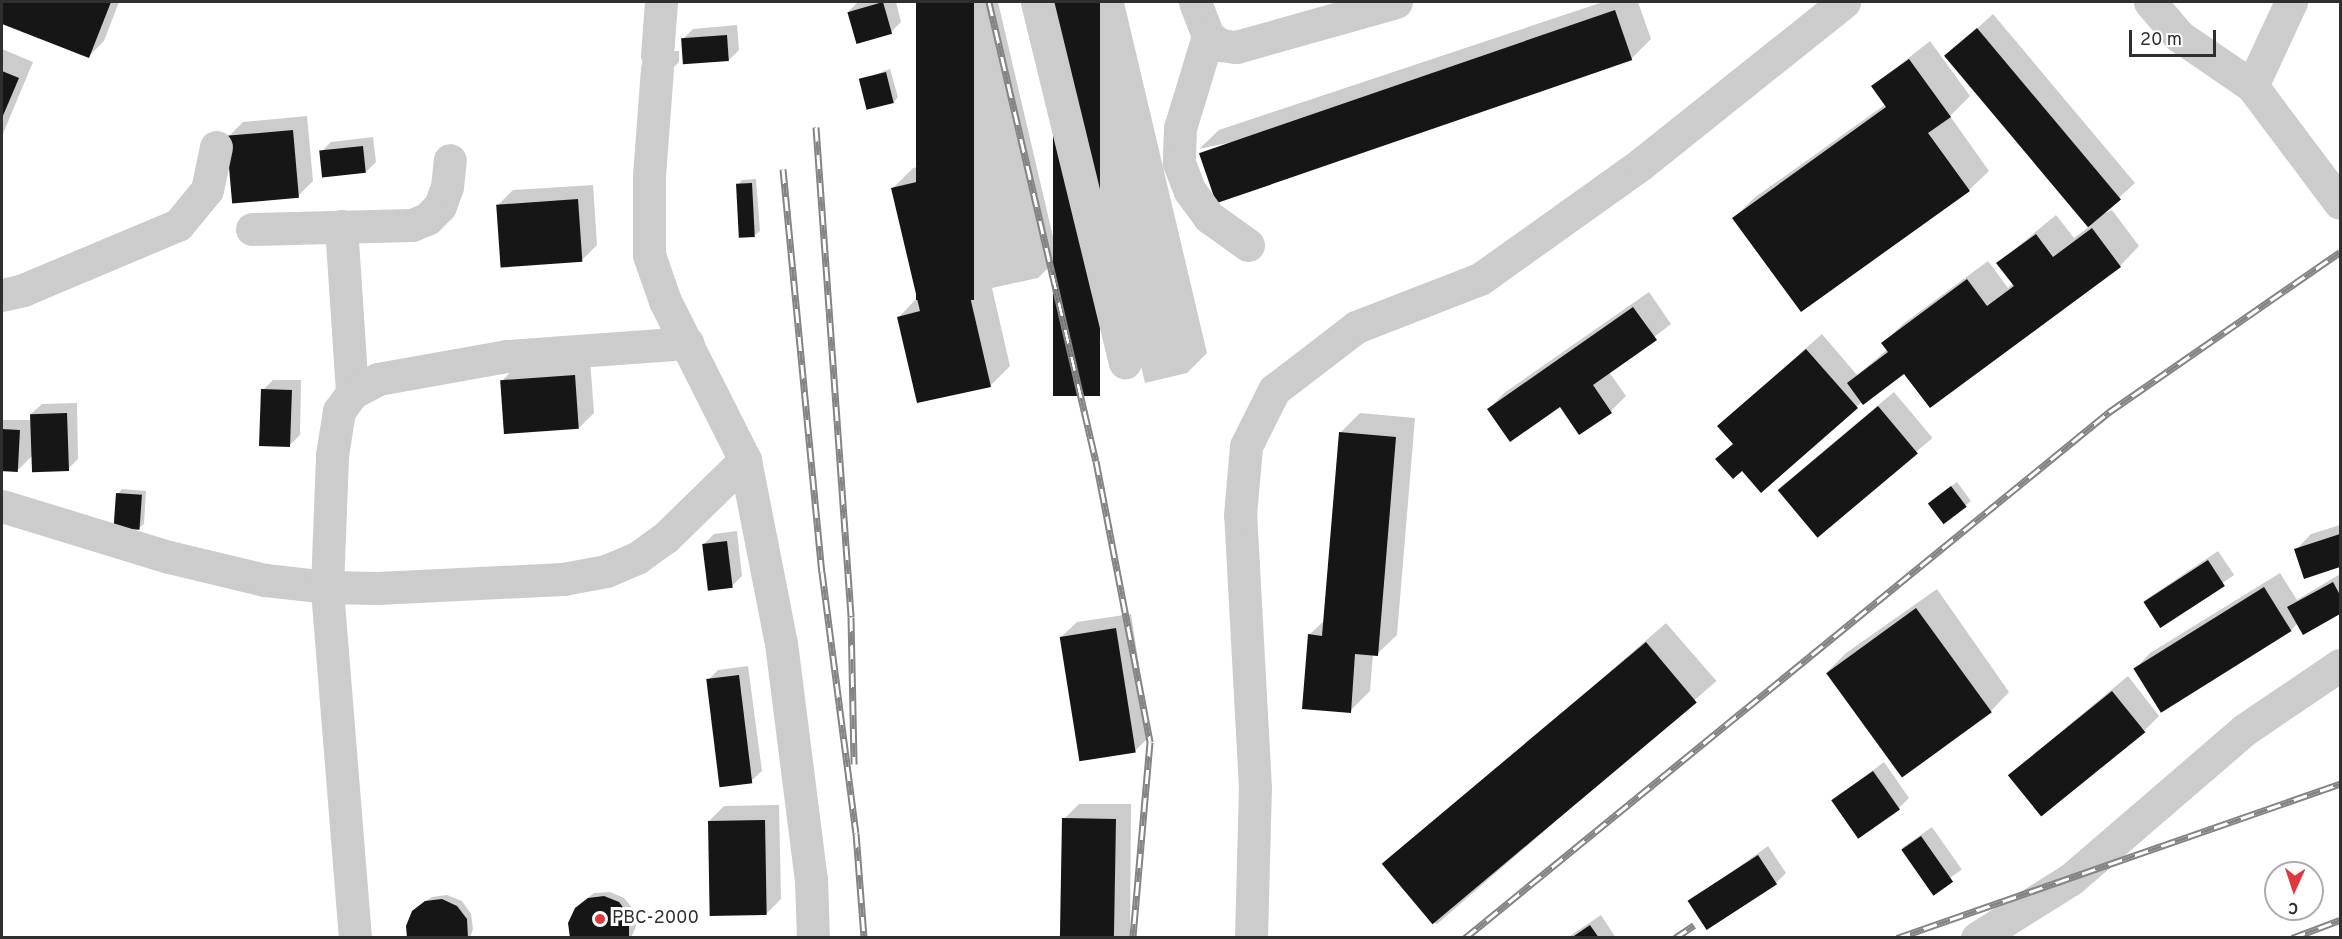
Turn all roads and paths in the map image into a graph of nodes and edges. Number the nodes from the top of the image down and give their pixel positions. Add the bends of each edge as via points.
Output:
1 (661, 2) edge
2 (1037, 2) edge
3 (1195, 2) edge
4 (1396, 2) edge
5 (1844, 2) edge
6 (2150, 2) edge
7 (2291, 2) edge
8 (1208, 36) junction
9 (2252, 86) junction
10 (216, 147) dead end
11 (450, 160) dead end
12 (2340, 203) edge
13 (341, 226) junction
14 (252, 229) dead end
15 (1248, 245) dead end
16 (2, 295) edge
17 (687, 343) junction
18 (1125, 362) dead end
19 (352, 393) junction
20 (745, 460) junction
21 (2, 506) edge
22 (327, 587) junction
23 (2340, 665) edge
24 (355, 938) edge
25 (813, 938) edge
26 (1251, 938) edge
27 (1977, 938) edge

1 - 17 street via 649,175 649,255 665,302
2 - 18 street
3 - 8 street
4 - 8 street via 1236,47 1221,45
5 - 26 street via 1641,164 1480,279 1356,327 1274,390 1246,446 1240,515 1255,788
6 - 9 street via 2179,36
7 - 9 street
8 - 15 street via 1180,128 1179,163 1190,191 1209,218
9 - 12 street
10 - 16 street via 207,190 178,225
11 - 13 street via 440,206 427,219 412,225
13 - 14 street
13 - 19 street
17 - 19 street via 507,356 378,379
17 - 20 street
19 - 22 street via 339,411 332,455
20 - 22 street via 665,538 637,558 606,571 563,579
20 - 25 street via 782,643 811,879
21 - 22 street via 169,557 265,580
22 - 24 street
23 - 27 street via 2244,730 2071,879

